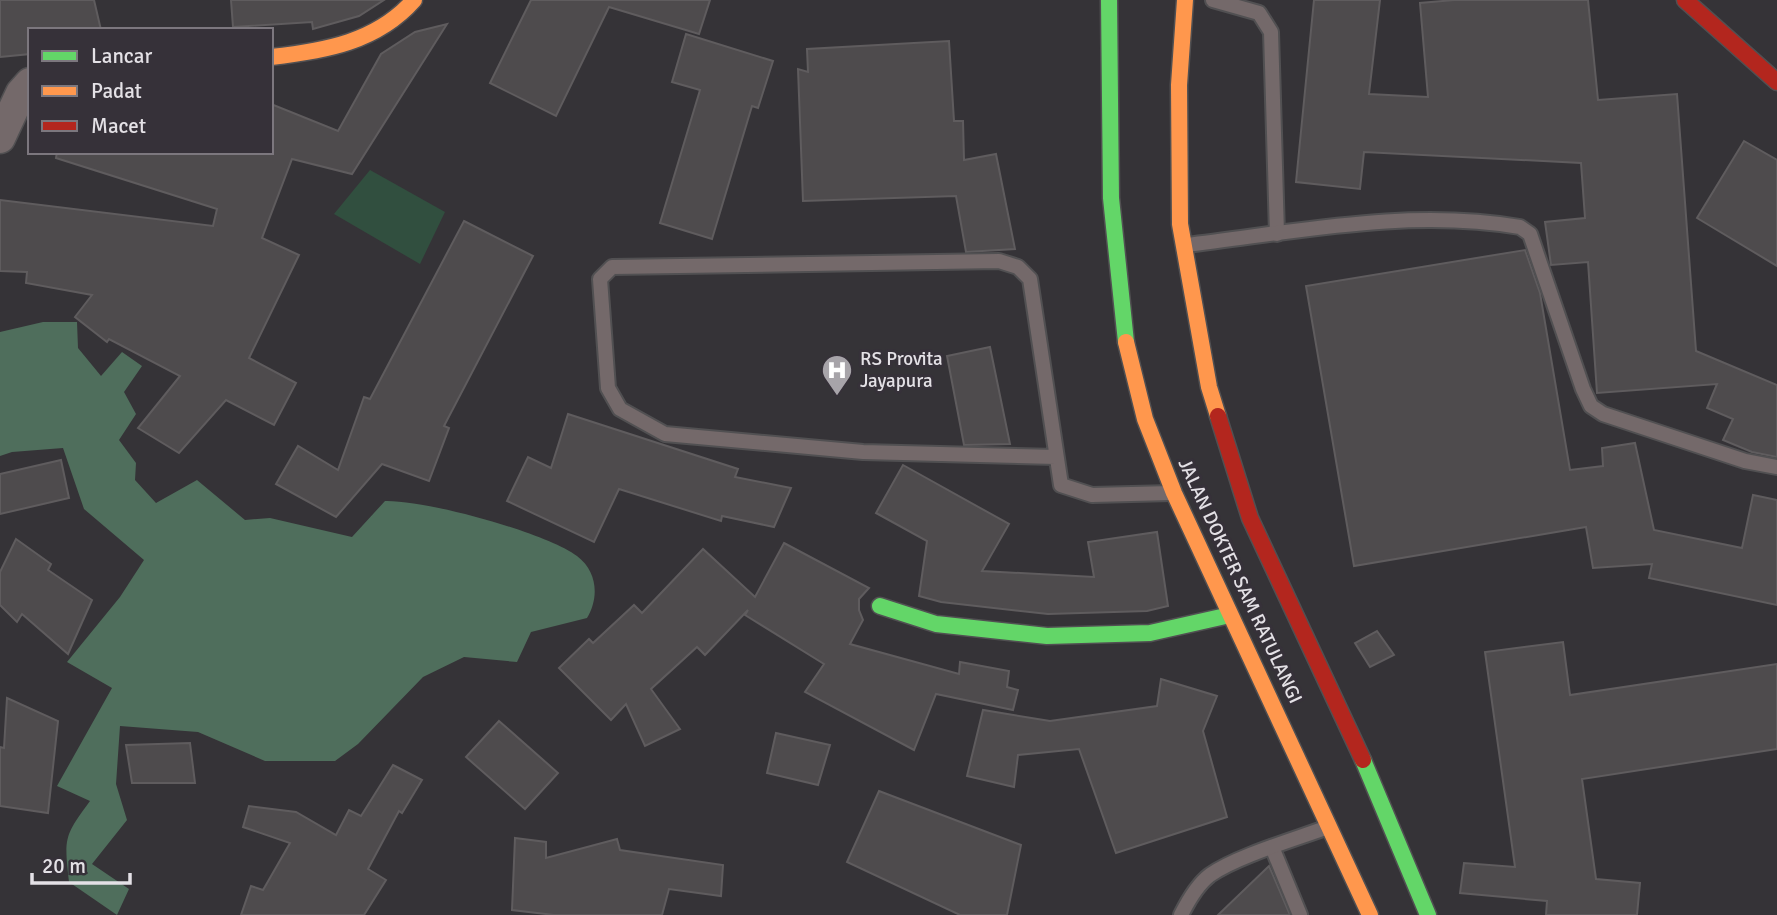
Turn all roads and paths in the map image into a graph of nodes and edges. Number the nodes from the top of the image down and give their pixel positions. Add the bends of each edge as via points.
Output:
1 (414, 0) edge
2 (1109, 0) edge
3 (1185, 0) edge
4 (1213, 0) edge
5 (1685, 0) edge
6 (273, 57) edge
7 (1777, 82) edge
8 (28, 85) edge
9 (0, 138) edge
10 (1277, 234) junction
11 (1184, 246) junction
12 (1056, 457) junction
13 (1777, 467) edge
14 (1173, 493) junction
15 (880, 606) dead end
16 (1230, 615) junction
17 (1333, 826) junction
18 (1272, 847) junction
19 (1181, 915) edge
20 (1300, 915) edge
21 (1370, 915) edge
22 (1428, 915) edge

1 - 6 main road via 373,34 329,49
2 - 14 main road, JALAN DOKTER SAM RATULANGI via 1110,169 1121,315 1138,396
3 - 11 main road, JALAN DOKTER SAM RATULANGI via 1179,85
4 - 10 lane via 1259,13 1271,32
5 - 7 main road
8 - 9 street
10 - 11 lane
10 - 13 lane via 1386,220 1447,218 1520,227 1530,234 1591,406 1745,461
11 - 22 main road, JALAN DOKTER SAM RATULANGI via 1209,387 1250,518 1349,727
12 - 12 lane via 863,452 665,434 620,409 608,388 600,279 612,267 999,261 1018,267 1030,279
12 - 14 lane via 1061,485 1092,495
14 - 16 main road, JALAN DOKTER SAM RATULANGI
15 - 16 main road via 936,624 1047,636 1150,633
16 - 17 main road, JALAN DOKTER SAM RATULANGI
17 - 18 lane
17 - 21 main road, JALAN DOKTER SAM RATULANGI
18 - 19 lane via 1210,875
18 - 20 lane

